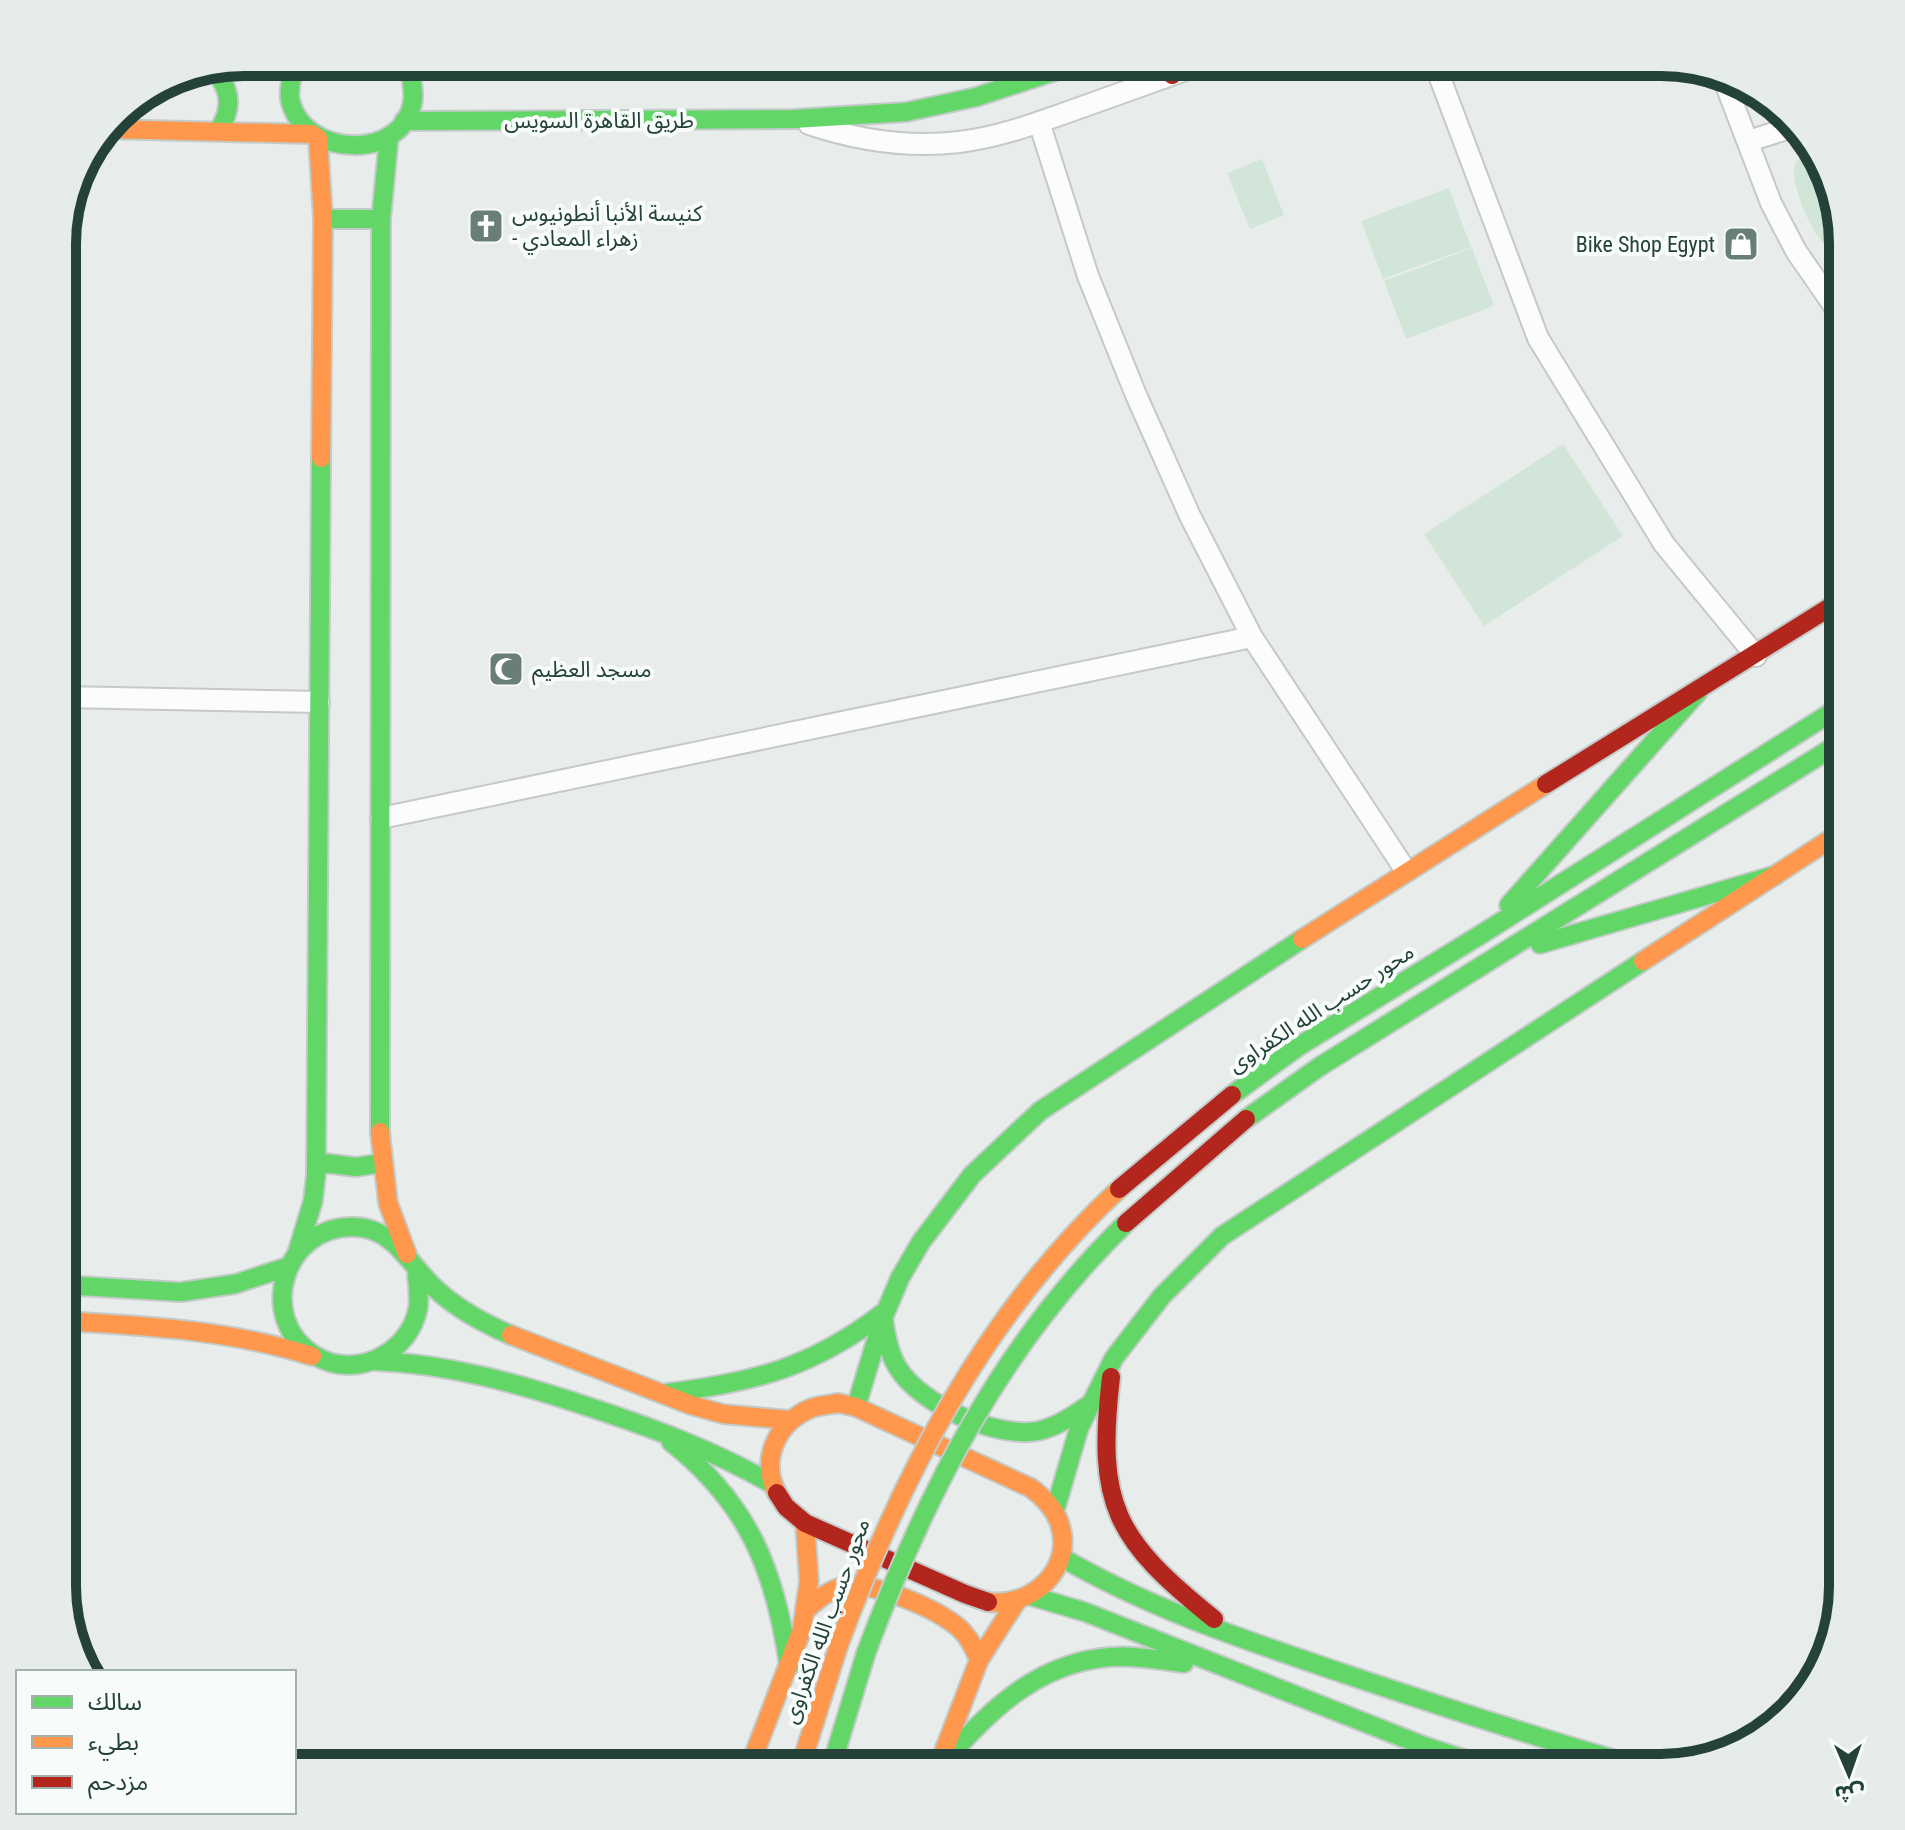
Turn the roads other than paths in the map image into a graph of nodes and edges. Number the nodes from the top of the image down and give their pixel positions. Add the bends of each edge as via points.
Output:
1 (292, 76) edge
2 (411, 76) edge
3 (857, 76) edge
4 (880, 76) edge
5 (1041, 76) edge
6 (1152, 76) edge
7 (1439, 76) edge
8 (220, 78) edge
9 (901, 82) edge
10 (1728, 91) edge
11 (850, 116) junction
12 (794, 119) junction
13 (404, 121) junction
14 (1039, 122) junction
15 (1784, 130) edge
16 (120, 131) edge
17 (218, 131) junction
18 (315, 136) junction
19 (389, 136) junction
20 (1749, 141) junction
21 (323, 219) junction
22 (381, 219) junction
23 (1829, 287) edge
24 (1824, 290) junction
25 (1829, 298) edge
26 (1829, 608) edge
27 (1252, 637) junction
28 (1756, 656) junction
29 (1698, 692) junction
30 (76, 697) edge
31 (319, 702) junction
32 (1829, 714) edge
33 (1829, 750) edge
34 (381, 818) junction
35 (1829, 840) edge
36 (1406, 871) junction
37 (1776, 875) junction
38 (1485, 932) junction
39 (1502, 955) junction
40 (316, 1162) junction
41 (382, 1163) junction
42 (298, 1250) junction
43 (407, 1254) junction
44 (287, 1267) junction
45 (417, 1271) junction
46 (76, 1286) edge
47 (224, 1309) junction
48 (883, 1313) junction
49 (76, 1320) edge
50 (316, 1357) junction
51 (1113, 1358) junction
52 (376, 1361) junction
53 (659, 1393) junction
54 (1087, 1406) junction
55 (856, 1407) junction
56 (789, 1420) junction
57 (647, 1425) junction
58 (772, 1484) junction
59 (1055, 1510) junction
60 (805, 1523) junction
61 (1061, 1557) junction
62 (1024, 1599) junction
63 (806, 1610) junction
64 (1238, 1638) junction
65 (979, 1660) junction
66 (789, 1666) junction
67 (1226, 1668) junction
68 (754, 1754) edge
69 (804, 1754) edge
70 (835, 1754) edge
71 (943, 1754) edge
72 (950, 1754) edge
73 (1448, 1754) edge
74 (1596, 1754) edge

1 - 18 street via 293,106
2 - 13 street via 414,92
3 - 11 street via 862,91
4 - 9 street, طريق القاهرة السويس
5 - 9 street, طريق القاهرة السويس via 992,92
6 - 14 street, طريق القاهرة السويس
7 - 28 street via 1538,338 1664,544
8 - 17 street via 230,100
9 - 11 street, طريق القاهرة السويس
10 - 20 street
11 - 12 street, طريق القاهرة السويس
12 - 13 street, طريق القاهرة السويس
12 - 14 street, طريق القاهرة السويس via 861,138 916,144 999,135
13 - 19 street
14 - 27 street via 1088,276 1136,395
15 - 20 street
16 - 17 street
17 - 18 street
18 - 19 street via 353,148
18 - 21 street
19 - 22 street
20 - 24 street via 1771,203
21 - 22 street
21 - 31 street
22 - 34 street
23 - 24 street
24 - 25 street
26 - 28 street
27 - 34 street
27 - 36 street
28 - 29 street
29 - 36 street
29 - 38 street
30 - 31 street
31 - 40 street
32 - 38 street, محور حسب الله الكفراوى
33 - 39 street
34 - 41 street
35 - 37 street
36 - 48 street via 1040,1111 1000,1144 932,1222
37 - 39 street
37 - 51 street via 1222,1236 1145,1313
38 - 69 street, محور حسب الله الكفراوى, bridge via 1299,1046 1232,1095 1166,1147 1036,1275 958,1389 897,1500 863,1578
39 - 70 street, bridge via 1319,1067 1246,1119 1155,1195 1059,1294 948,1463 917,1524 889,1588
40 - 41 street via 356,1167
40 - 42 street via 313,1201
41 - 43 street via 388,1203
42 - 43 street via 314,1237 353,1226 392,1239
42 - 44 street
43 - 45 street
44 - 47 street via 261,1277
44 - 50 street via 281,1287 288,1327
45 - 52 street via 419,1315 410,1335
45 - 53 street via 447,1299 491,1326
46 - 47 street via 181,1292
47 - 49 street
47 - 50 street via 264,1340
48 - 53 street via 857,1335 797,1367 730,1385
48 - 54 street via 888,1351 907,1382 978,1423 1009,1433 1034,1432 1059,1425
48 - 55 street
50 - 52 street via 345,1365
51 - 54 street
51 - 64 street via 1104,1455 1117,1513 1149,1563
52 - 57 street via 469,1371
53 - 56 street via 723,1414
54 - 59 street
55 - 56 street via 820,1404
55 - 59 street via 1031,1488
56 - 58 street via 771,1450
57 - 58 street via 711,1450
57 - 66 street via 711,1477 737,1510 774,1584
58 - 60 street via 790,1514
59 - 61 street via 1062,1533
60 - 62 street via 983,1601
60 - 63 street
61 - 62 street via 1049,1579
61 - 64 street via 1124,1593
62 - 65 street
62 - 67 street via 1085,1612
63 - 65 street via 833,1590 875,1588 947,1619 967,1636
63 - 66 street
64 - 74 street
65 - 71 street
66 - 68 street
67 - 72 street via 1109,1657 1054,1668 1005,1696
67 - 73 street

